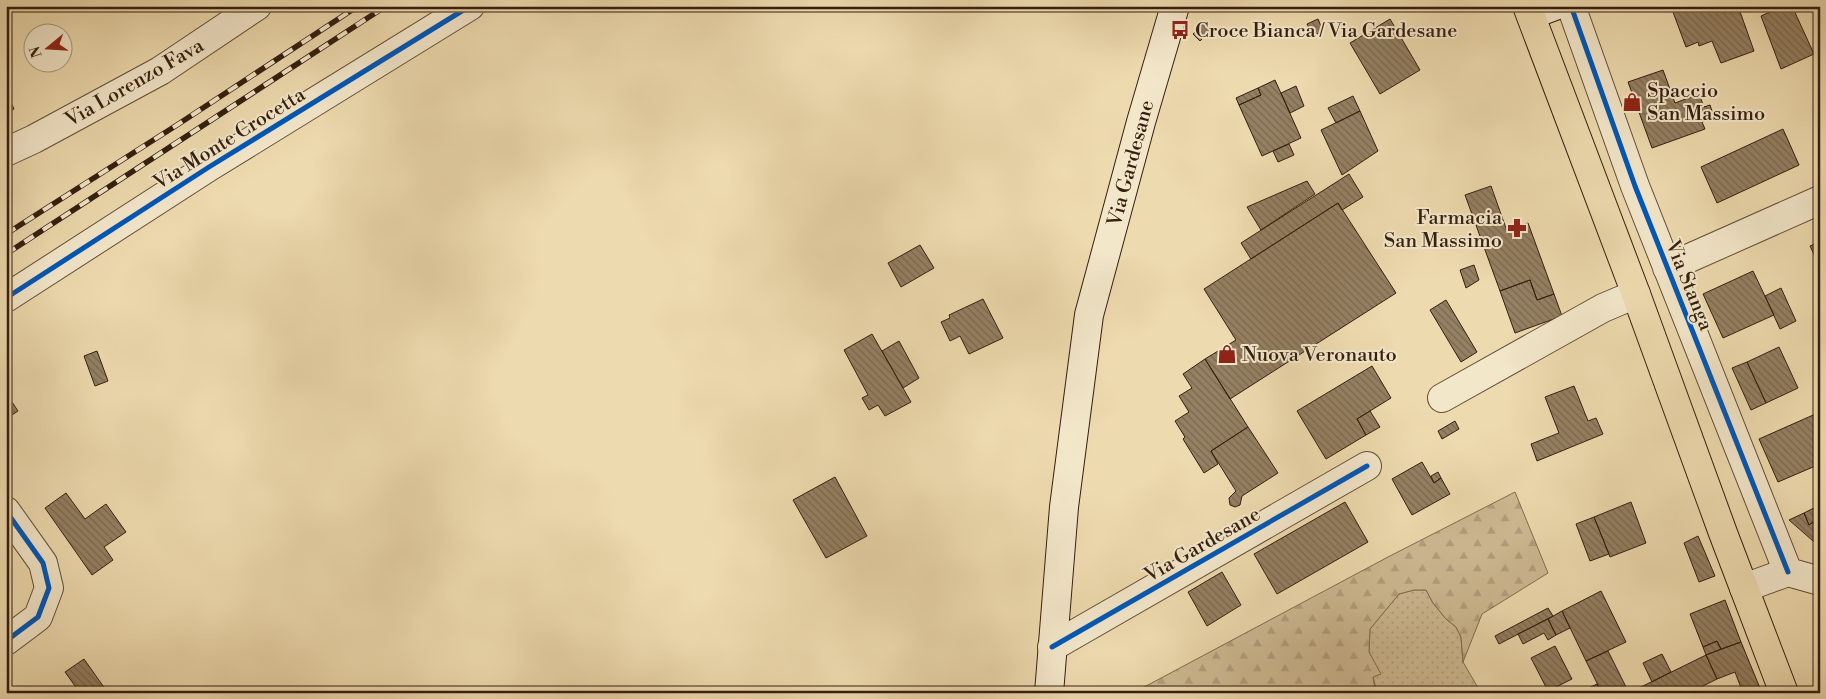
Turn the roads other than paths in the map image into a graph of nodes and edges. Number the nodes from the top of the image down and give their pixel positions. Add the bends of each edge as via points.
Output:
1 (257, 6) edge
2 (470, 6) edge
3 (1175, 6) edge
4 (1571, 6) edge
5 (1535, 8) edge
6 (6, 152) edge
7 (1820, 200) edge
8 (1667, 268) junction
9 (1636, 294) junction
10 (6, 298) edge
11 (1442, 398) dead end
12 (1367, 466) dead end
13 (6, 511) edge
14 (1788, 572) junction
15 (1818, 578) edge
16 (1744, 588) junction
17 (6, 641) edge
18 (1052, 647) junction
19 (1049, 693) edge
20 (1784, 693) edge

1 - 6 street, Via Lorenzo Fava via 160,71
2 - 10 street, Via Monte Crocetta via 209,167
3 - 18 street, Via Gardesane via 1089,315 1064,507
4 - 8 street, Via Stanga
5 - 9 main road
7 - 8 street
8 - 14 street, Via Stanga
9 - 11 street via 1603,308
9 - 16 main road
12 - 18 street, Via Gardesane
13 - 17 street via 43,563 49,588 38,617
14 - 15 street
14 - 16 street
16 - 20 main road
18 - 19 street, Via Gardesane

